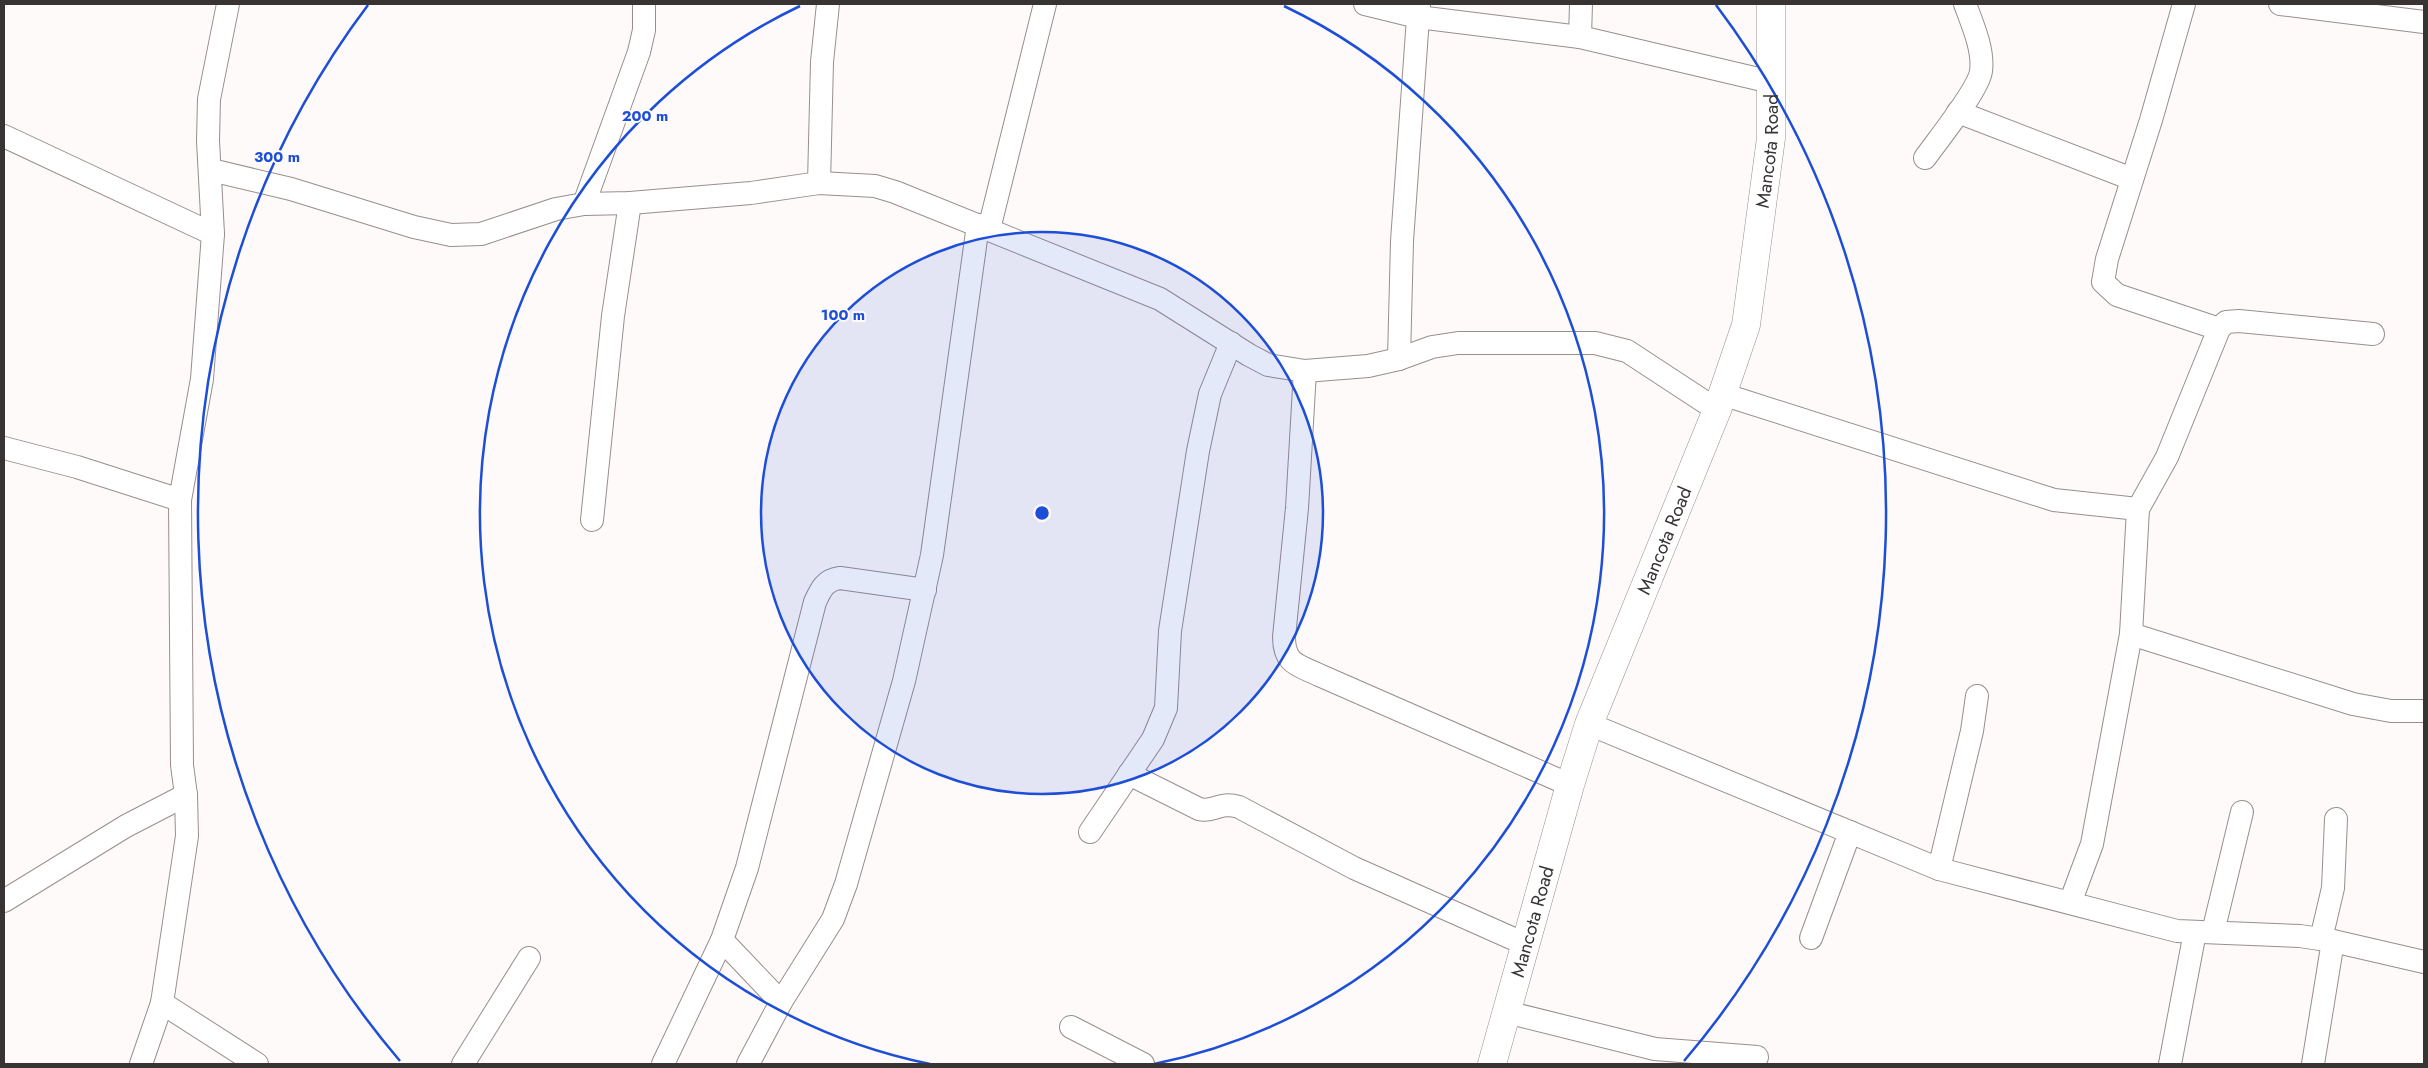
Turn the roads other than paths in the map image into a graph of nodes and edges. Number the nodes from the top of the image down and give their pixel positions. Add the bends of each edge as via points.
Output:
1 (228, 4) edge
2 (644, 4) edge
3 (828, 4) edge
4 (1045, 4) edge
5 (1365, 4) edge
6 (1581, 4) edge
7 (1771, 4) edge
8 (1966, 4) edge
9 (2184, 4) edge
10 (2280, 4) edge
11 (1418, 11) edge
12 (2424, 22) edge
13 (1580, 37) junction
14 (1771, 82) junction
15 (1958, 112) junction
16 (4, 136) edge
17 (1925, 158) dead end
18 (211, 170) junction
19 (2132, 179) junction
20 (819, 183) junction
21 (630, 203) junction
22 (584, 204) junction
23 (983, 227) junction
24 (213, 234) junction
25 (2220, 329) junction
26 (2373, 334) dead end
27 (1231, 343) junction
28 (1399, 359) junction
29 (1305, 371) junction
30 (1719, 402) junction
31 (4, 448) edge
32 (180, 500) junction
33 (2138, 509) junction
34 (592, 520) dead end
35 (925, 590) junction
36 (2130, 634) junction
37 (1977, 696) dead end
38 (2424, 711) edge
39 (1589, 724) junction
40 (1130, 774) junction
41 (1570, 785) junction
42 (186, 795) junction
43 (2242, 812) dead end
44 (2336, 819) dead end
45 (1090, 832) dead end
46 (1850, 832) junction
47 (1939, 869) junction
48 (4, 901) edge
49 (2070, 903) junction
50 (2204, 932) junction
51 (1811, 938) dead end
52 (722, 940) junction
53 (2327, 940) junction
54 (1525, 944) junction
55 (529, 958) dead end
56 (2424, 962) edge
57 (781, 1002) junction
58 (162, 1003) junction
59 (1506, 1012) junction
60 (1071, 1027) dead end
61 (1757, 1057) dead end
62 (141, 1064) edge
63 (256, 1064) edge
64 (463, 1064) edge
65 (663, 1064) edge
66 (748, 1064) edge
67 (1143, 1064) edge
68 (1492, 1064) edge
69 (2170, 1064) edge
70 (2313, 1064) edge

1 - 18 street via 210,99 208,141
2 - 22 street via 644,30 639,52
3 - 20 street via 822,62
4 - 23 street
5 - 11 street
6 - 13 street
7 - 14 main road, Mancota Road
8 - 15 street via 1980,52 1981,72
9 - 19 street
10 - 12 street
11 - 13 street
11 - 28 street via 1402,241
13 - 14 street
14 - 30 main road, Mancota Road via 1770,138 1746,325
15 - 17 street
15 - 19 street
16 - 24 street
18 - 22 street via 291,189 414,227 451,234 481,234 556,209
18 - 24 street
19 - 25 street via 2103,282 2117,294
20 - 21 street via 751,193
20 - 23 street via 875,186
21 - 22 street
21 - 34 street via 613,316
23 - 27 street via 1160,299
23 - 35 street
24 - 32 street via 202,379
25 - 26 street via 2226,322 2239,321
25 - 33 street via 2167,458
27 - 29 street via 1268,365
27 - 40 street via 1210,394 1198,450 1171,621 1166,708 1153,739
28 - 29 street via 1368,366
28 - 30 street via 1432,346 1458,343 1595,343 1627,351
29 - 41 street via 1297,508 1284,637 1284,650 1289,660
30 - 33 street via 2054,500
30 - 39 main road, Mancota Road
31 - 32 street
32 - 42 street via 182,765
33 - 36 street
35 - 52 street via 840,578 830,579 822,588 815,602 748,868
35 - 57 street via 904,681 846,884 833,919
36 - 38 street via 2354,704 2391,711
36 - 49 street via 2092,844
37 - 47 street via 1972,731
39 - 41 main road, Mancota Road
39 - 46 street
40 - 45 street
40 - 54 street via 1199,809 1210,810 1223,804 1239,807 1354,868
41 - 54 main road, Mancota Road
42 - 48 street via 126,826
42 - 58 street via 187,836
43 - 50 street
44 - 53 street
46 - 47 street
46 - 51 street
47 - 49 street
49 - 50 street via 2177,931
50 - 53 street
50 - 69 street
52 - 57 street
52 - 65 street
53 - 56 street
53 - 70 street
54 - 59 main road, Mancota Road
55 - 64 street
57 - 66 street
58 - 62 street
58 - 63 street
59 - 61 street via 1655,1049
59 - 68 main road, Mancota Road
60 - 67 street

